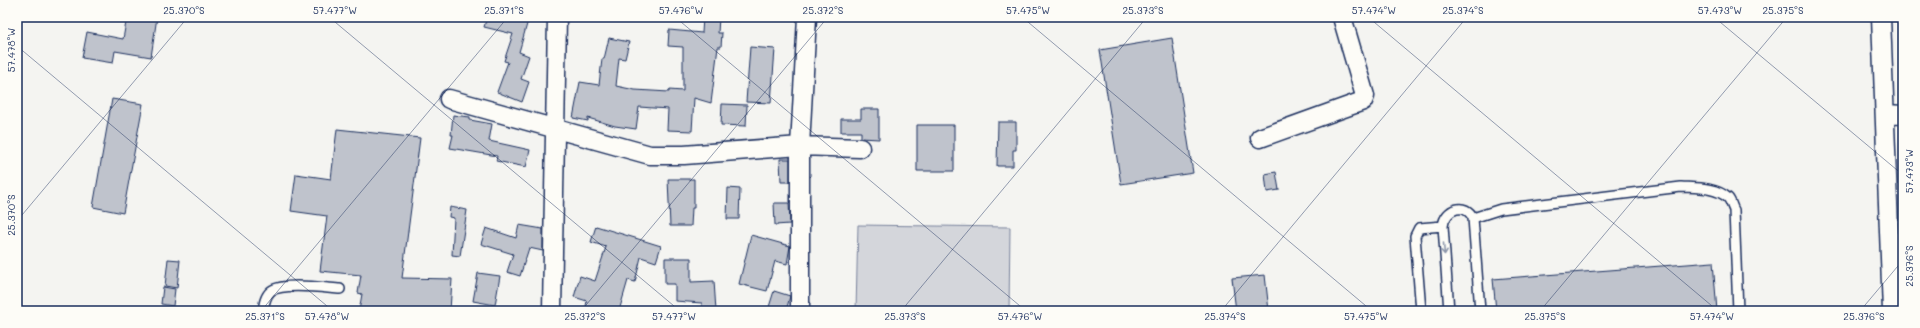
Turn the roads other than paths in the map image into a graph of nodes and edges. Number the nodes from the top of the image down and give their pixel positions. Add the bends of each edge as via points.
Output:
1 (557, 17) edge
2 (807, 17) edge
3 (1342, 17) edge
4 (1881, 17) edge
5 (449, 99) dead end
6 (1894, 115) edge
7 (555, 129) junction
8 (1260, 138) dead end
9 (800, 146) junction
10 (860, 148) dead end
11 (1473, 218) junction
12 (1443, 226) junction
13 (340, 288) dead end
14 (263, 311) edge
15 (552, 311) edge
16 (800, 311) edge
17 (1421, 311) edge
18 (1449, 311) edge
19 (1480, 311) edge
20 (1738, 311) edge
21 (1892, 311) edge

1 - 7 street
2 - 9 street
3 - 8 street via 1365,96 1363,101
4 - 6 street
5 - 7 street
6 - 21 street
7 - 9 street via 650,155 684,155
7 - 15 street
9 - 10 street
9 - 16 street
11 - 12 lane via 1466,211 1455,210 1444,217
11 - 19 lane
11 - 20 lane via 1501,208 1681,187 1704,188 1718,192 1729,199 1734,210
12 - 17 lane via 1419,228 1415,236
12 -> 18 lane
13 - 14 lane via 280,287 271,291 265,299

